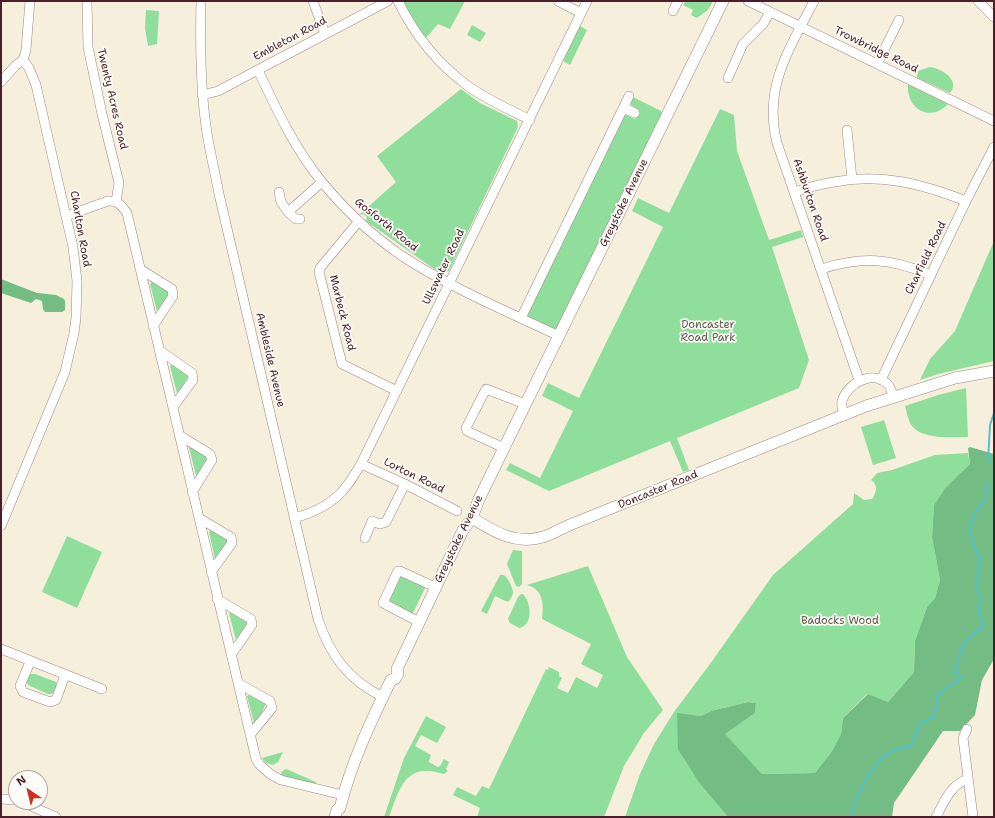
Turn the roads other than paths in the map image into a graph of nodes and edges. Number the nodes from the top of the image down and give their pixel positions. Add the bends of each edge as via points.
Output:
1 (30, 1) edge
2 (87, 1) edge
3 (202, 1) edge
4 (313, 1) edge
5 (388, 1) edge
6 (398, 1) edge
7 (558, 1) edge
8 (587, 1) edge
9 (678, 1) edge
10 (723, 1) edge
11 (748, 1) edge
12 (814, 1) edge
13 (978, 1) edge
14 (673, 11) dead end
15 (770, 12) junction
16 (582, 13) junction
17 (994, 17) edge
18 (899, 20) dead end
19 (801, 27) junction
20 (325, 34) junction
21 (23, 60) junction
22 (877, 64) junction
23 (258, 70) junction
24 (728, 78) dead end
25 (1, 82) edge
26 (202, 95) junction
27 (629, 96) dead end
28 (623, 108) junction
29 (635, 113) dead end
30 (530, 120) junction
31 (994, 121) edge
32 (847, 130) dead end
33 (994, 147) edge
34 (852, 179) junction
35 (322, 182) junction
36 (279, 192) dead end
37 (795, 192) junction
38 (116, 202) junction
39 (966, 202) junction
40 (288, 212) junction
41 (66, 216) junction
42 (300, 219) dead end
43 (359, 221) junction
44 (140, 269) junction
45 (821, 269) junction
46 (931, 275) junction
47 (449, 283) junction
48 (521, 318) junction
49 (153, 326) junction
50 (559, 336) junction
51 (159, 350) junction
52 (994, 371) edge
53 (859, 380) junction
54 (881, 380) junction
55 (397, 391) junction
56 (894, 397) junction
57 (525, 404) junction
58 (173, 407) junction
59 (844, 416) junction
60 (179, 435) junction
61 (504, 448) junction
62 (361, 464) junction
63 (405, 484) junction
64 (192, 492) junction
65 (457, 510) dead end
66 (199, 518) junction
67 (294, 518) junction
68 (472, 518) junction
69 (1, 526) edge
70 (365, 538) dead end
71 (211, 572) junction
72 (435, 587) junction
73 (217, 599) junction
74 (419, 622) junction
75 (1, 649) edge
76 (231, 655) junction
77 (30, 662) junction
78 (65, 675) junction
79 (238, 684) junction
80 (102, 689) dead end
81 (383, 697) junction
82 (967, 729) dead end
83 (250, 735) junction
84 (968, 779) junction
85 (343, 795) junction
86 (51, 804) dead end
87 (39, 810) edge
88 (46, 813) junction
89 (338, 814) edge
90 (56, 817) edge
91 (936, 817) edge
92 (973, 817) edge

1 - 21 street
2 - 38 street, Twenty Acres Road via 88,47 119,182
3 - 26 street, Ambleside Avenue
4 - 20 street
5 - 20 street, Embleton Road
6 - 30 street via 419,37 452,73 486,98
7 - 16 street
8 - 16 street, Ullswater Road
9 - 14 street
10 - 50 street, Greystoke Avenue
11 - 15 street, Trowbridge Road
12 - 19 street, Ashburton Road
13 - 17 street
15 - 19 street, Trowbridge Road
15 - 24 street via 764,24 743,44
16 - 30 street, Ullswater Road
18 - 22 street
19 - 22 street, Trowbridge Road
19 - 37 street, Ashburton Road via 780,70 772,102 774,132
20 - 23 street, Embleton Road
21 - 25 street
21 - 41 street, Charlton Road via 36,85
22 - 31 street, Trowbridge Road
23 - 26 street, Embleton Road via 218,91
23 - 35 street, Gosforth Road via 288,130
26 - 67 street, Ambleside Avenue via 219,192
27 - 28 street
28 - 29 street
28 - 48 street
30 - 47 street, Ullswater Road
32 - 34 street
33 - 39 street, Charfield Road
34 - 37 street
34 - 39 street via 913,184 936,189
35 - 40 street
35 - 43 street, Gosforth Road
36 - 40 street via 281,202
37 - 45 street, Ashburton Road
38 - 41 street via 108,201
38 - 44 street via 127,213
39 - 46 street, Charfield Road
40 - 42 street via 296,219
41 - 69 street, Charlton Road via 77,281 74,333 65,372
43 - 47 street, Gosforth Road via 402,255
43 - 55 street, Marbeck Road via 319,272 342,364
44 - 49 street
44 - 49 street via 172,289 173,296
45 - 46 street via 852,262 884,261 902,264
45 - 53 street, Ashburton Road
46 - 54 street, Charfield Road
47 - 48 street, Gosforth Road
47 - 55 street, Ullswater Road
48 - 50 street, Gosforth Road
49 - 51 street
50 - 57 street, Greystoke Avenue
51 - 58 street
51 - 58 street via 192,373 193,380
52 - 56 street, Doncaster Road via 955,378
53 - 54 street
53 - 59 street via 849,388 844,397 841,405
54 - 56 street via 888,384
55 - 62 street, Ullswater Road
56 - 59 street, Doncaster Road
57 - 61 street, Greystoke Avenue
57 - 61 street via 486,389 466,428 467,431
58 - 60 street
59 - 68 street, Doncaster Road via 543,536 523,539 504,536
60 - 64 street
60 - 64 street via 210,454 212,460
61 - 68 street, Greystoke Avenue
62 - 63 street, Lorton Road
62 - 67 street, Ullswater Road via 346,487 333,499 311,513
63 - 65 street, Lorton Road
63 - 70 street via 386,522 380,524 372,521
64 - 66 street
66 - 71 street
66 - 71 street via 231,537 232,543
67 - 81 street, Ambleside Avenue via 318,619 328,645 351,676
68 - 72 street, Greystoke Avenue via 463,530
71 - 73 street
72 - 74 street, Greystoke Avenue
72 - 74 street, Greystoke Avenue via 398,571 383,603
73 - 76 street
73 - 76 street via 251,619 252,625
74 - 81 street, Greystoke Avenue via 397,669 393,670 390,676 391,680
75 - 77 street
76 - 79 street
77 - 78 street
77 - 78 street via 20,686 23,692 53,702
78 - 80 street
79 - 83 street
79 - 83 street via 270,701 272,708
81 - 85 street, Greystoke Avenue via 361,745
82 - 84 street via 963,738
83 - 85 street via 256,759 275,778
84 - 91 street via 953,787
84 - 92 street
85 - 89 street, Greystoke Avenue
86 - 88 street
87 - 88 street
88 - 90 street

